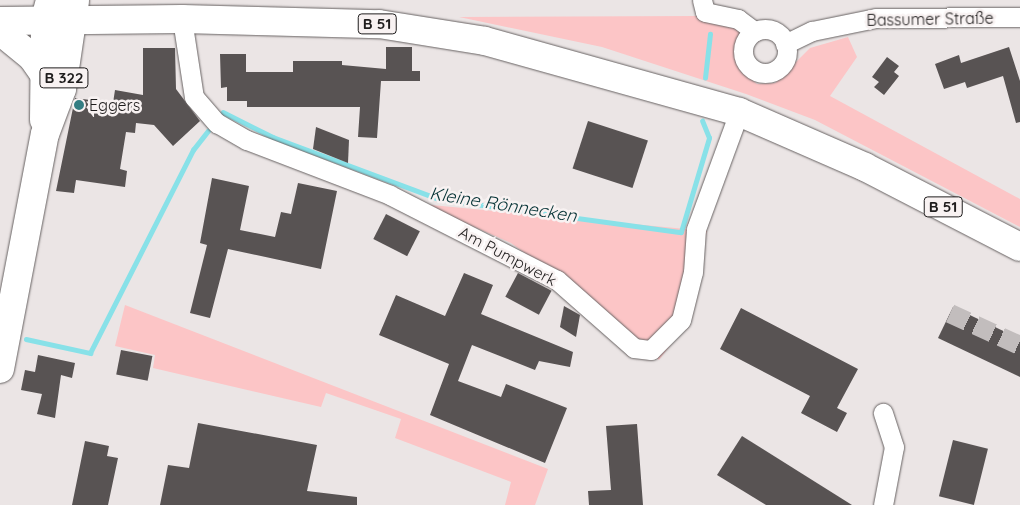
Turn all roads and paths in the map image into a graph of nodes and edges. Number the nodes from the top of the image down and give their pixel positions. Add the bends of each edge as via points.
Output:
1 (111, 0) edge
2 (702, 0) edge
3 (48, 10) edge
4 (75, 10) edge
5 (1020, 17) edge
6 (182, 18) junction
7 (132, 19) junction
8 (0, 21) edge
9 (0, 31) edge
10 (755, 32) junction
11 (785, 44) junction
12 (44, 74) junction
13 (739, 112) junction
14 (45, 134) junction
15 (1020, 247) edge
16 (0, 369) edge
17 (883, 413) dead end
18 (883, 505) edge

1 - 7 main road
2 - 10 street via 705,12 738,19
3 - 4 main road, B 51
3 - 8 main road, B 51
3 - 12 main road, B 322
4 - 7 main road, B 51
4 - 14 main road, B 322 via 62,89
5 - 11 street, Bassumer Straße via 876,18 812,31
6 - 7 main road, B 51
6 - 13 main road, B 51 via 417,28 615,74
6 - 13 street, Am Pumpwerk via 194,96 217,123 246,140 390,195 557,280 634,348 651,350 681,320 693,272 696,229
9 - 12 main road via 32,57
10 - 11 street via 775,32
10 - 11 street via 745,41 742,52 756,72 777,70 786,56
12 - 14 main road, B 322
13 - 15 main road, B 51 via 866,167
14 - 16 main road, B 322
17 - 18 street via 894,447

